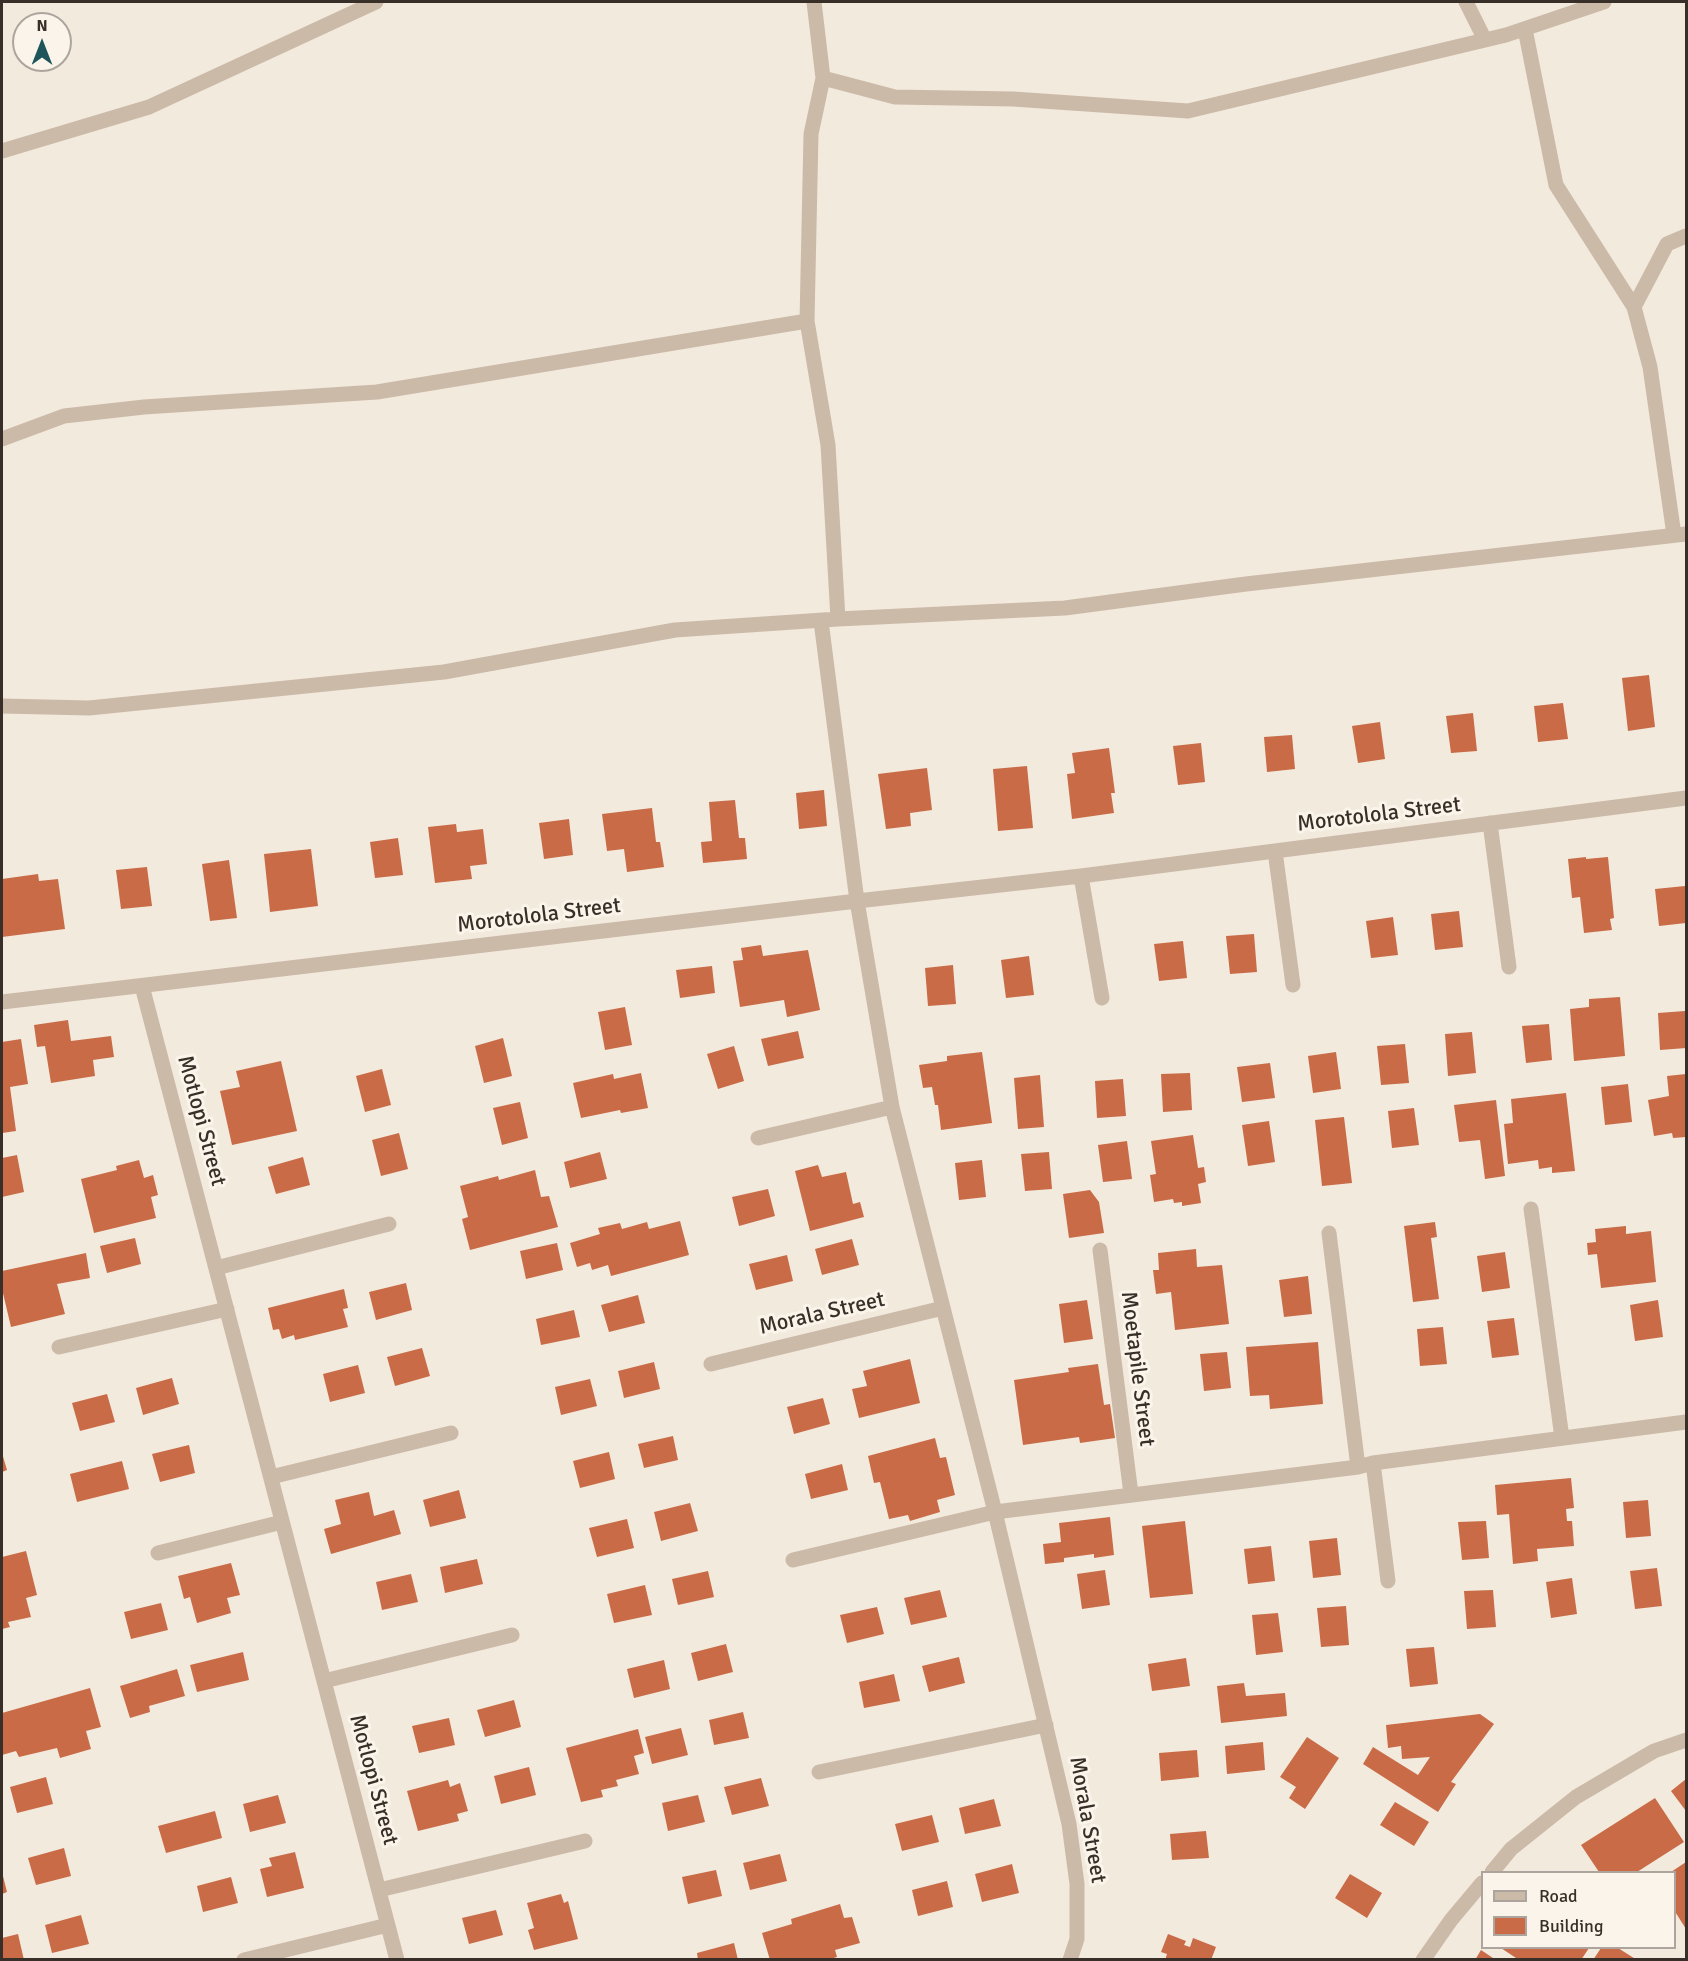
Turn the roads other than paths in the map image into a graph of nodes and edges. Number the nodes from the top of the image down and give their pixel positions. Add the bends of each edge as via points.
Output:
1 (376, 2) edge
2 (814, 2) edge
3 (1466, 2) edge
4 (1604, 2) edge
5 (1525, 29) junction
6 (1485, 40) junction
7 (823, 78) junction
8 (2, 151) edge
9 (1686, 236) edge
10 (1634, 307) junction
11 (807, 321) junction
12 (2, 439) edge
13 (1680, 535) edge
14 (838, 620) junction
15 (820, 621) junction
16 (2, 706) edge
17 (1686, 798) edge
18 (1490, 824) junction
19 (1275, 851) junction
20 (1081, 876) junction
21 (857, 901) junction
22 (1509, 967) dead end
23 (1293, 985) dead end
24 (142, 986) junction
25 (1102, 999) dead end
26 (2, 1002) edge
27 (892, 1107) junction
28 (758, 1138) dead end
29 (1532, 1209) dead end
30 (389, 1224) dead end
31 (1329, 1233) dead end
32 (1100, 1250) dead end
33 (216, 1268) junction
34 (943, 1308) junction
35 (227, 1309) junction
36 (59, 1347) dead end
37 (711, 1364) dead end
38 (1686, 1422) edge
39 (451, 1433) dead end
40 (1562, 1438) junction
41 (1366, 1465) junction
42 (271, 1477) junction
43 (1131, 1494) junction
44 (995, 1512) junction
45 (282, 1522) junction
46 (158, 1552) dead end
47 (793, 1560) dead end
48 (1388, 1581) dead end
49 (512, 1635) dead end
50 (324, 1681) junction
51 (1046, 1725) junction
52 (1686, 1740) edge
53 (819, 1772) dead end
54 (585, 1841) dead end
55 (1493, 1871) edge
56 (1481, 1884) edge
57 (379, 1890) junction
58 (388, 1925) junction
59 (244, 1959) edge
60 (397, 1959) edge
61 (1070, 1959) edge
62 (1423, 1959) edge

1 - 8 street via 149,107
2 - 7 street
3 - 6 street
4 - 5 street
5 - 6 street
5 - 10 street via 1556,185
6 - 7 street via 1188,111 1013,99 895,97
7 - 11 street via 811,134
9 - 10 street via 1667,244
10 - 13 street via 1650,367
11 - 12 street via 377,392 64,416
11 - 14 street via 828,445
13 - 14 street via 1258,582 1065,608
14 - 15 street
15 - 16 street via 675,630 444,672 88,708
15 - 21 street, Morala Street
17 - 18 street, Morotolola Street
18 - 19 street, Morotolola Street
18 - 22 street, Morotolola Street
19 - 20 street, Morotolola Street
19 - 23 street, Morotolola Street
20 - 21 street, Morotolola Street
20 - 25 street
21 - 24 street, Morotolola Street
21 - 27 street, Morala Street
24 - 26 street, Morotolola Street
24 - 33 street, Motlopi Street
27 - 28 street
27 - 34 street, Morala Street
29 - 40 street
30 - 33 street
31 - 41 street
32 - 43 street, Moetapile Street
33 - 35 street, Motlopi Street
34 - 37 street, Morala Street
34 - 44 street, Morala Street
35 - 36 street
35 - 42 street, Motlopi Street
38 - 40 street
39 - 42 street
40 - 41 street
41 - 43 street
41 - 48 street
42 - 45 street, Motlopi Street
43 - 44 street
44 - 47 street
44 - 51 street, Morala Street
45 - 46 street
45 - 50 street, Motlopi Street
49 - 50 street
50 - 57 street, Motlopi Street
51 - 53 street
51 - 61 street, Morala Street via 1069,1824 1077,1884 1077,1939
52 - 55 street via 1654,1752 1576,1797 1511,1849
54 - 57 street
56 - 62 street
57 - 58 street, Motlopi Street
58 - 59 street
58 - 60 street, Motlopi Street

